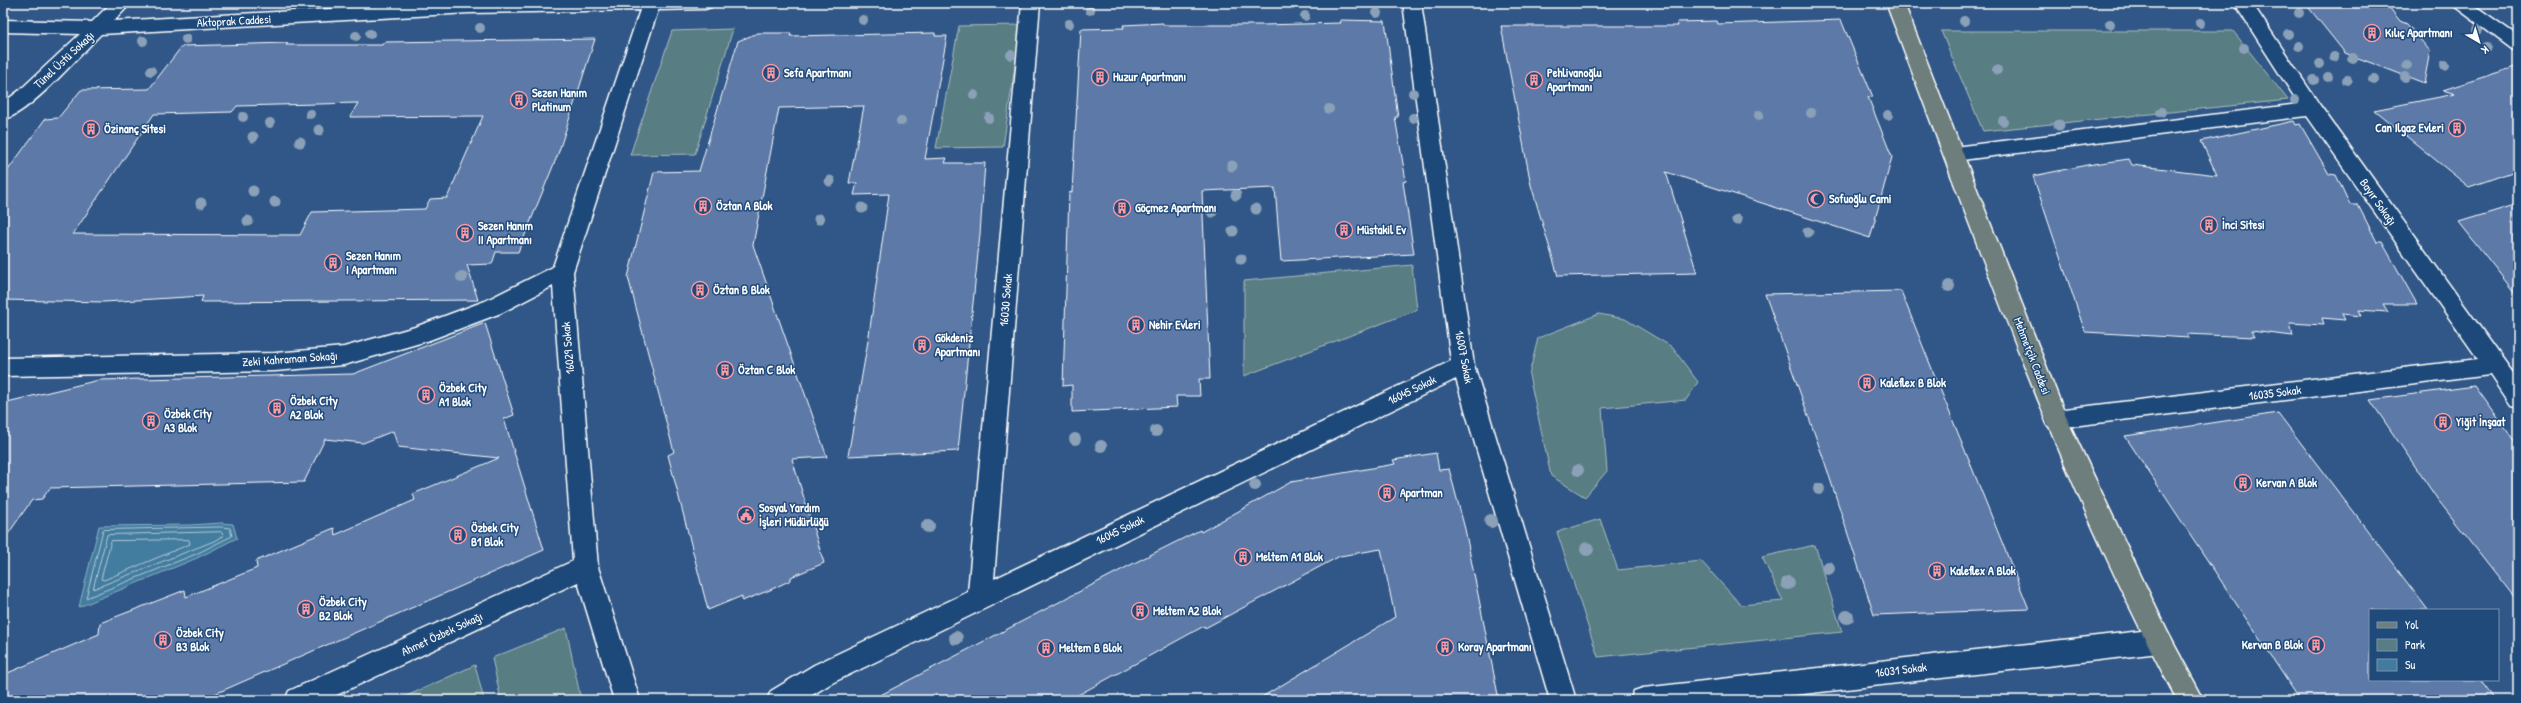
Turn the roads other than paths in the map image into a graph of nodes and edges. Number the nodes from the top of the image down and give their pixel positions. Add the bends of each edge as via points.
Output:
1 (122, 3) edge
2 (705, 3) edge
3 (1031, 3) edge
4 (1412, 3) edge
5 (1895, 3) edge
6 (2243, 3) edge
7 (2459, 3) edge
8 (651, 4) edge
9 (470, 5) edge
10 (3, 26) edge
11 (98, 28) junction
12 (2518, 45) edge
13 (2312, 109) junction
14 (3, 113) edge
15 (1954, 154) junction
16 (562, 272) junction
17 (1463, 365) junction
18 (2494, 366) junction
19 (3, 367) edge
20 (2518, 398) edge
21 (2056, 419) junction
22 (586, 567) junction
23 (980, 597) junction
24 (2159, 641) junction
25 (298, 700) edge
26 (627, 700) edge
27 (780, 700) edge
28 (1563, 700) edge
29 (1643, 700) edge
30 (2191, 700) edge

1 - 11 street, Tünel Üstü Sokağı
2 - 8 street, Aktoprak Caddesi
3 - 23 street, 16030 Sokak
4 - 17 street, 16007 Sokak
5 - 15 main road, Mehmetçik Caddesi
6 - 13 street, Bayır Sokağı
7 - 12 street
8 - 9 street, Aktoprak Caddesi
8 - 16 street, 16029 Sokak
9 - 11 street, Aktoprak Caddesi
10 - 11 street, Aktoprak Caddesi
11 - 14 street, Tünel Üstü Sokağı via 27,95
13 - 15 street
13 - 18 street, Bayır Sokağı
15 - 21 main road, Mehmetçik Caddesi
16 - 19 street, Zeki Kahraman Sokağı via 493,306 420,335 344,356 275,362
16 - 22 street, 16029 Sokak
17 - 23 street, 16045 Sokak
17 - 28 street, 16007 Sokak
18 - 20 street, Bayır Sokağı
18 - 21 street, 16035 Sokak
21 - 24 main road, Mehmetçik Caddesi
22 - 25 street, Ahmet Özbek Sokağı
22 - 26 street, 16029 Sokak
23 - 27 street, 16045 Sokak via 823,674
24 - 29 street, 16031 Sokak
24 - 30 main road, Mehmetçik Caddesi

